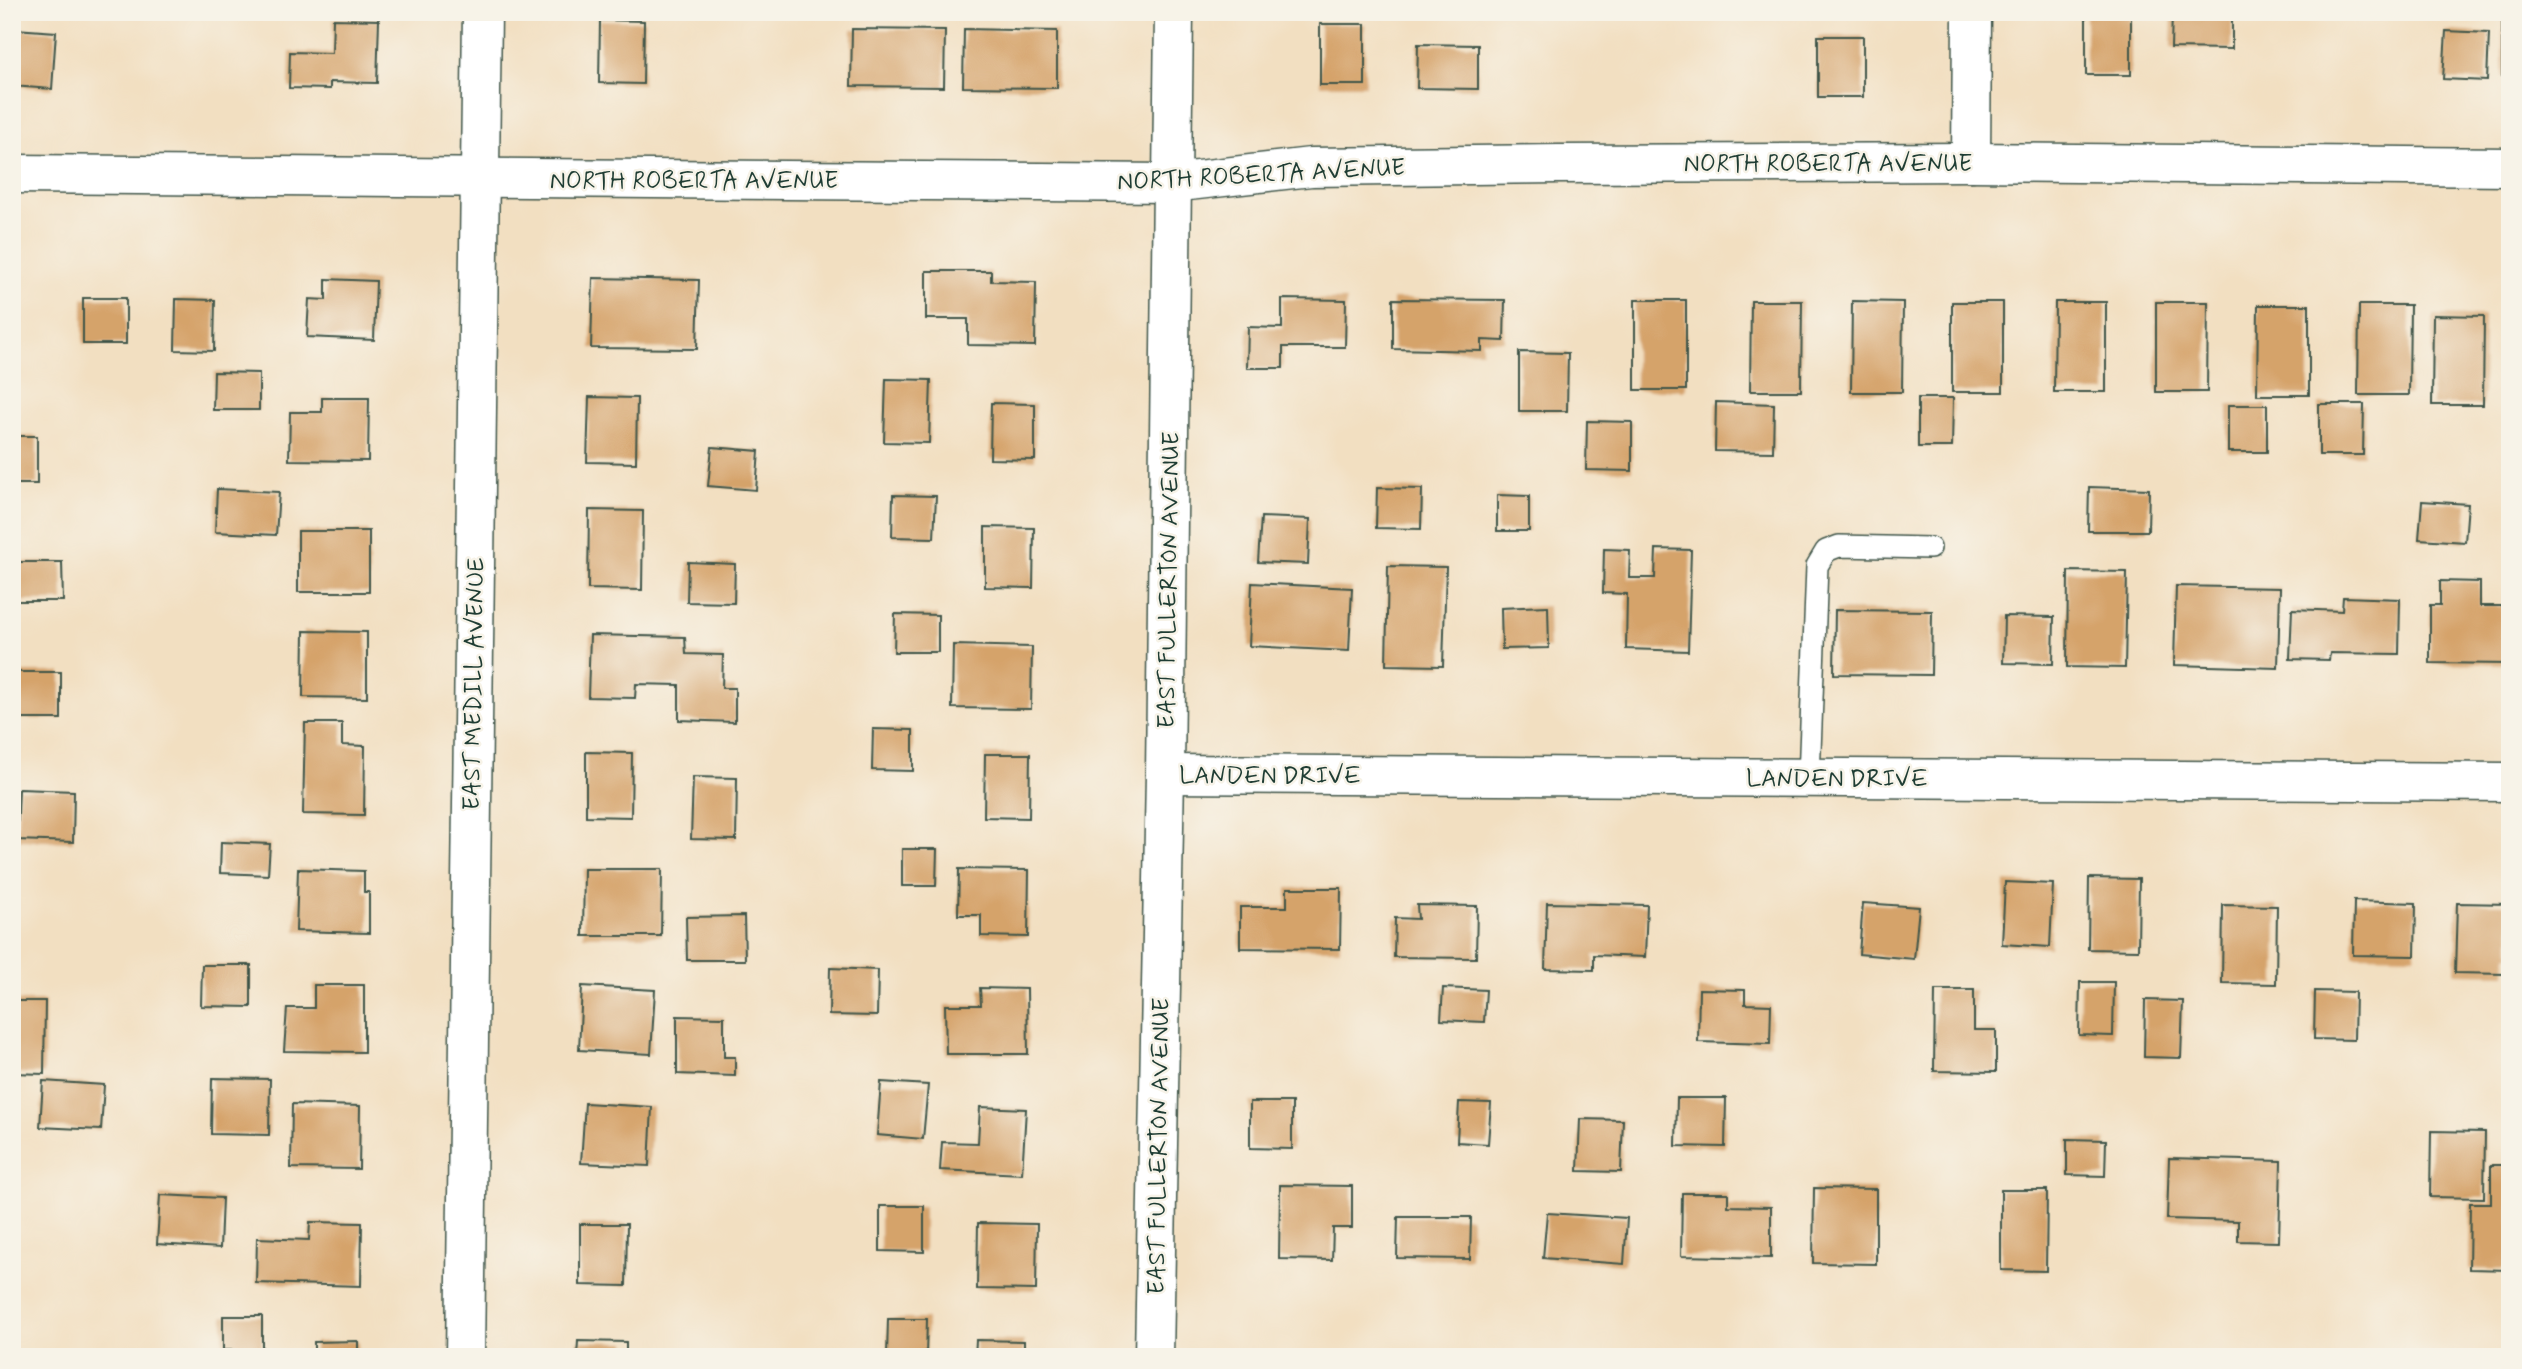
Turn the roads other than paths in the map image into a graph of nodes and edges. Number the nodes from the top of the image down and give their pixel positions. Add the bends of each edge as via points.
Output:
1 (482, 12) edge
2 (1174, 12) edge
3 (1972, 12) edge
4 (1971, 162) junction
5 (2510, 167) edge
6 (12, 174) edge
7 (480, 178) junction
8 (1171, 183) junction
9 (1930, 548) dead end
10 (1165, 774) junction
11 (1809, 778) junction
12 (2510, 782) edge
13 (465, 1357) edge
14 (1154, 1357) edge

1 - 7 street, EAST MEDILL AVENUE
2 - 8 street, EAST FULLERTON AVENUE
3 - 4 street
4 - 5 street, NORTH ROBERTA AVENUE
4 - 8 street, NORTH ROBERTA AVENUE via 1311,167
6 - 7 street, NORTH ROBERTA AVENUE
7 - 8 street, NORTH ROBERTA AVENUE
7 - 13 street, EAST MEDILL AVENUE
8 - 10 street, EAST FULLERTON AVENUE
9 - 11 lane via 1839,546 1826,551 1817,566
10 - 11 street, LANDEN DRIVE
10 - 14 street, EAST FULLERTON AVENUE
11 - 12 street, LANDEN DRIVE

